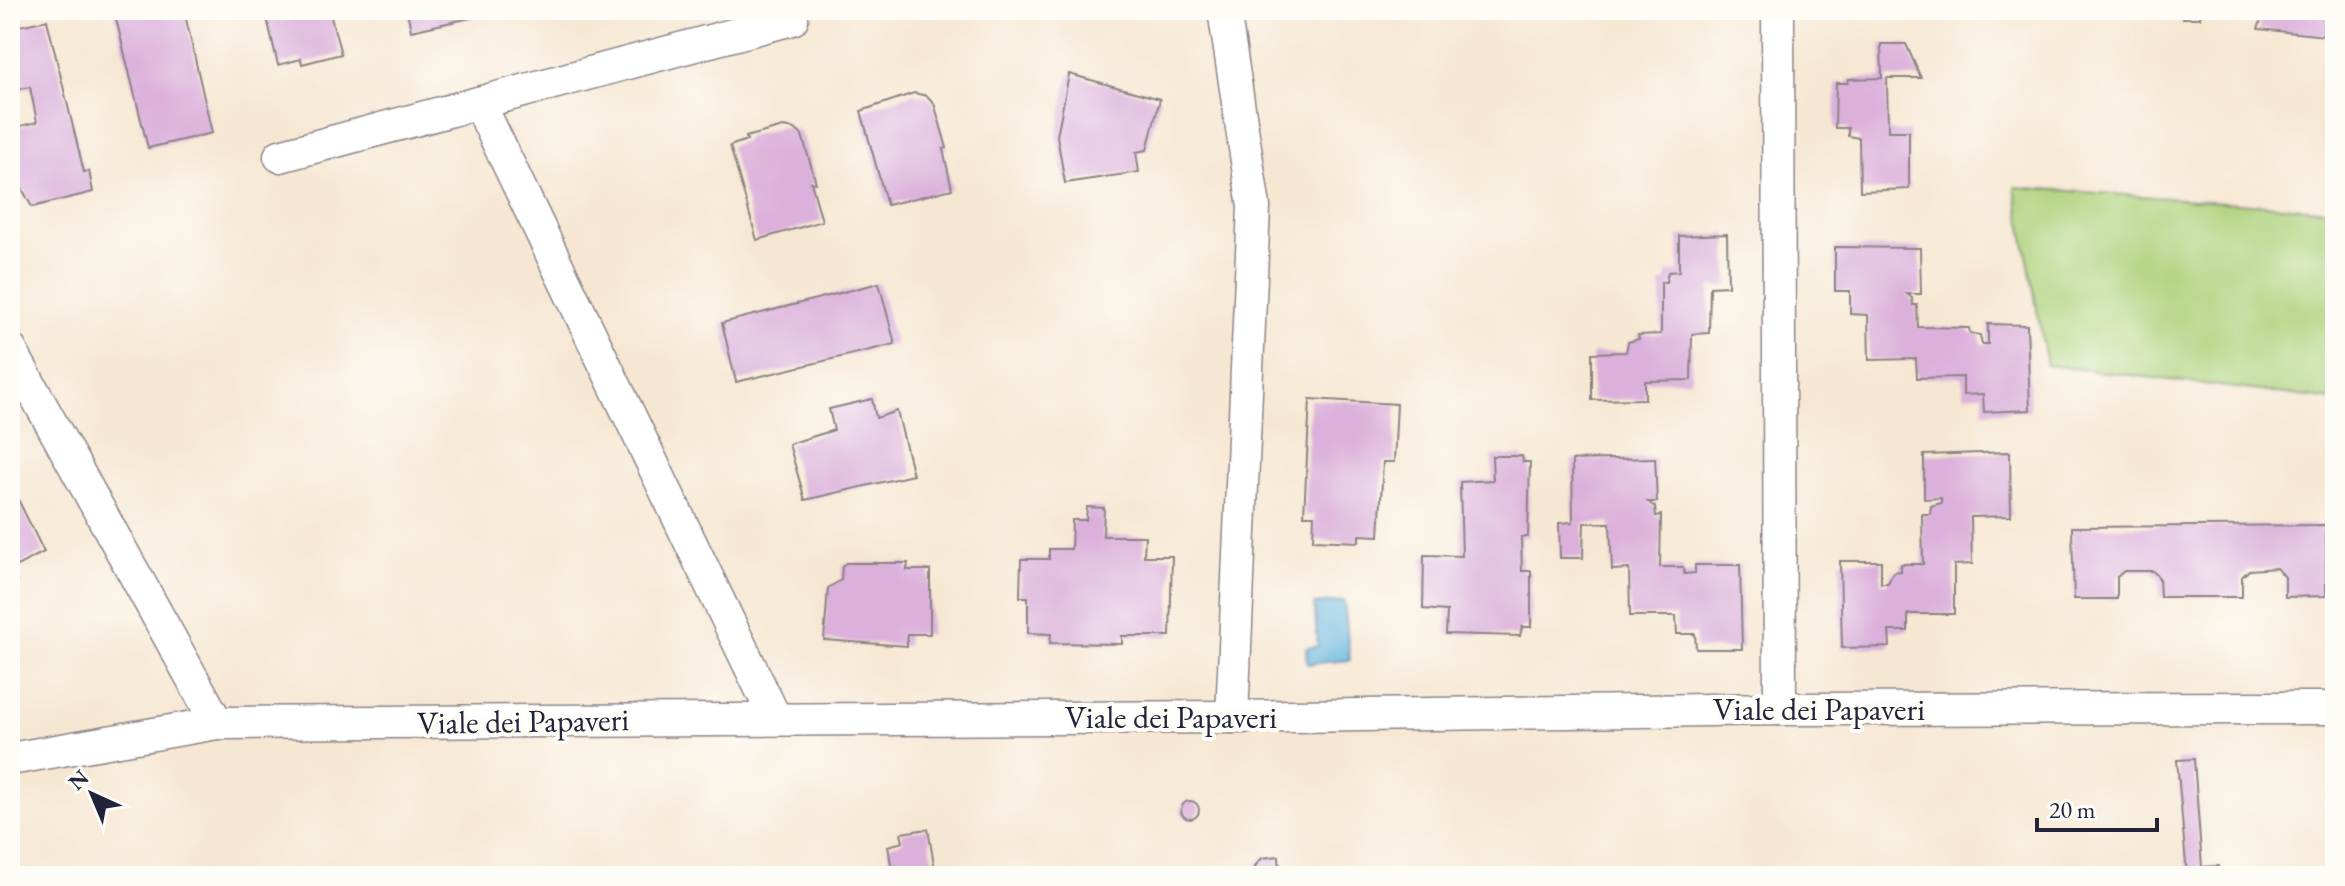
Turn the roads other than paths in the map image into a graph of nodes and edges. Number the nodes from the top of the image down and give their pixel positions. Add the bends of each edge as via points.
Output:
1 (1224, 10) edge
2 (1778, 10) edge
3 (792, 19) dead end
4 (479, 103) junction
5 (280, 156) dead end
6 (10, 349) edge
7 (2335, 708) edge
8 (1780, 709) junction
9 (1232, 717) junction
10 (775, 718) junction
11 (217, 723) junction
12 (10, 759) edge

1 - 9 street via 1254,207
2 - 8 street
3 - 4 street
4 - 5 street
4 - 10 street
6 - 11 street
7 - 8 street, Viale dei Papaveri
8 - 9 street, Viale dei Papaveri
9 - 10 street, Viale dei Papaveri
10 - 11 street, Viale dei Papaveri
11 - 12 street, Viale dei Papaveri

